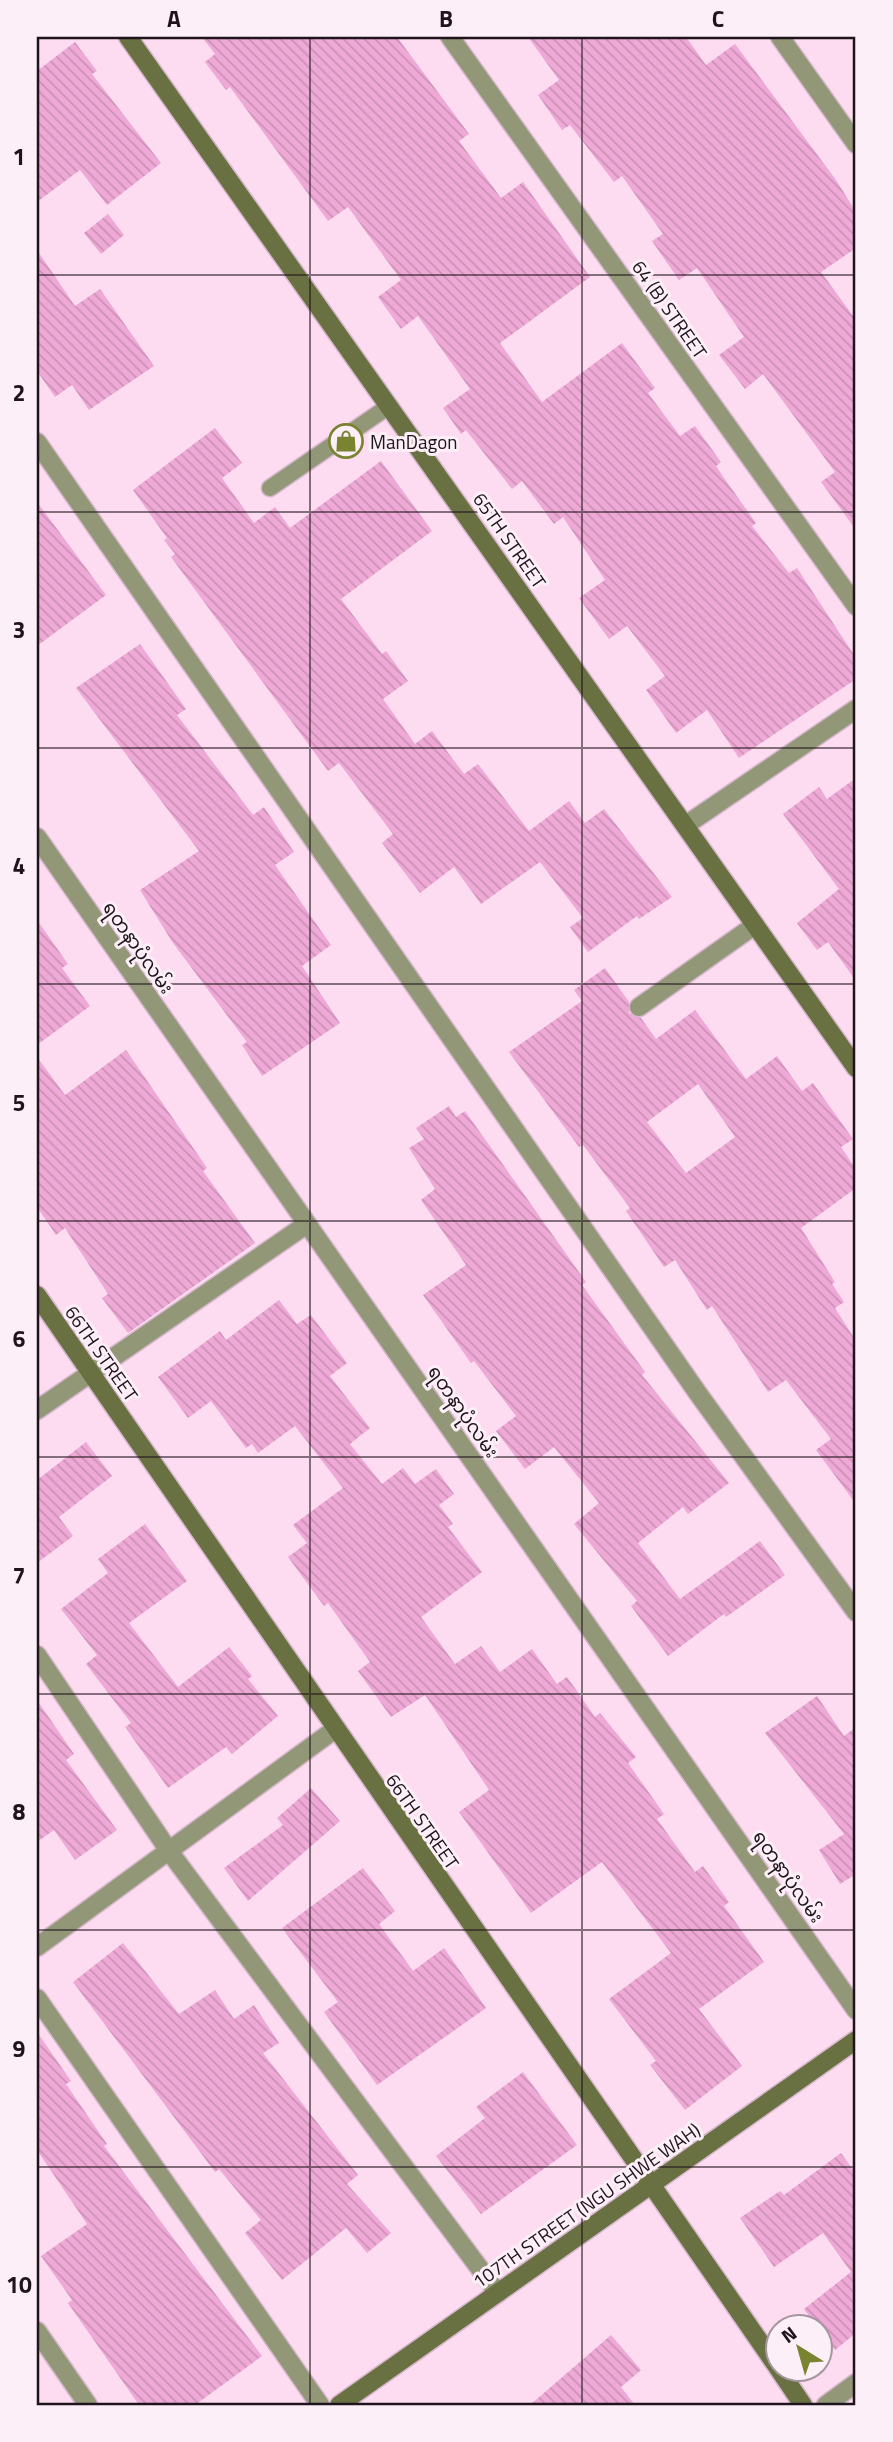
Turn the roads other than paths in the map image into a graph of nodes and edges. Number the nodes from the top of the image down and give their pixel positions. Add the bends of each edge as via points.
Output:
1 (128, 37) edge
2 (450, 37) edge
3 (780, 37) edge
4 (856, 144) edge
5 (389, 406) junction
6 (37, 442) edge
7 (270, 488) dead end
8 (856, 606) edge
9 (856, 709) edge
10 (686, 825) junction
11 (37, 838) edge
12 (755, 925) junction
13 (639, 1006) dead end
14 (856, 1068) edge
15 (307, 1224) junction
16 (37, 1296) edge
17 (91, 1373) junction
18 (37, 1410) edge
19 (856, 1612) edge
20 (37, 1655) edge
21 (334, 1730) junction
22 (169, 1851) junction
23 (37, 1947) edge
24 (37, 1998) edge
25 (856, 2010) edge
26 (856, 2040) edge
27 (651, 2185) junction
28 (498, 2293) junction
29 (37, 2331) edge
30 (764, 2348) edge
31 (787, 2382) edge
32 (856, 2383) edge
33 (88, 2405) edge
34 (320, 2405) edge
35 (339, 2405) edge
36 (803, 2405) edge
37 (825, 2405) edge

1 - 5 street, 65TH STREET
2 - 8 street, 64 (B) STREET
3 - 4 street
5 - 7 lane
5 - 10 street, 65TH STREET
6 - 19 street via 697,1392
9 - 10 street
10 - 12 street, 65TH STREET
11 - 15 street, ရတနာပုံလမ်း
12 - 13 street
12 - 14 street, 65TH STREET
15 - 17 street
15 - 25 street, ရတနာပုံလမ်း
16 - 17 street, 66TH STREET
17 - 18 street
17 - 21 street, 66TH STREET
20 - 22 street
21 - 22 street
21 - 27 street, 66TH STREET
22 - 23 street
22 - 28 street
24 - 34 street
26 - 27 street, 107TH STREET (NGU SHWE WAH)
27 - 28 street, 107TH STREET (NGU SHWE WAH)
27 - 30 street, 66TH STREET
28 - 35 street, 107TH STREET (NGU SHWE WAH)
29 - 33 street
31 - 36 street, 66TH STREET
32 - 37 street

